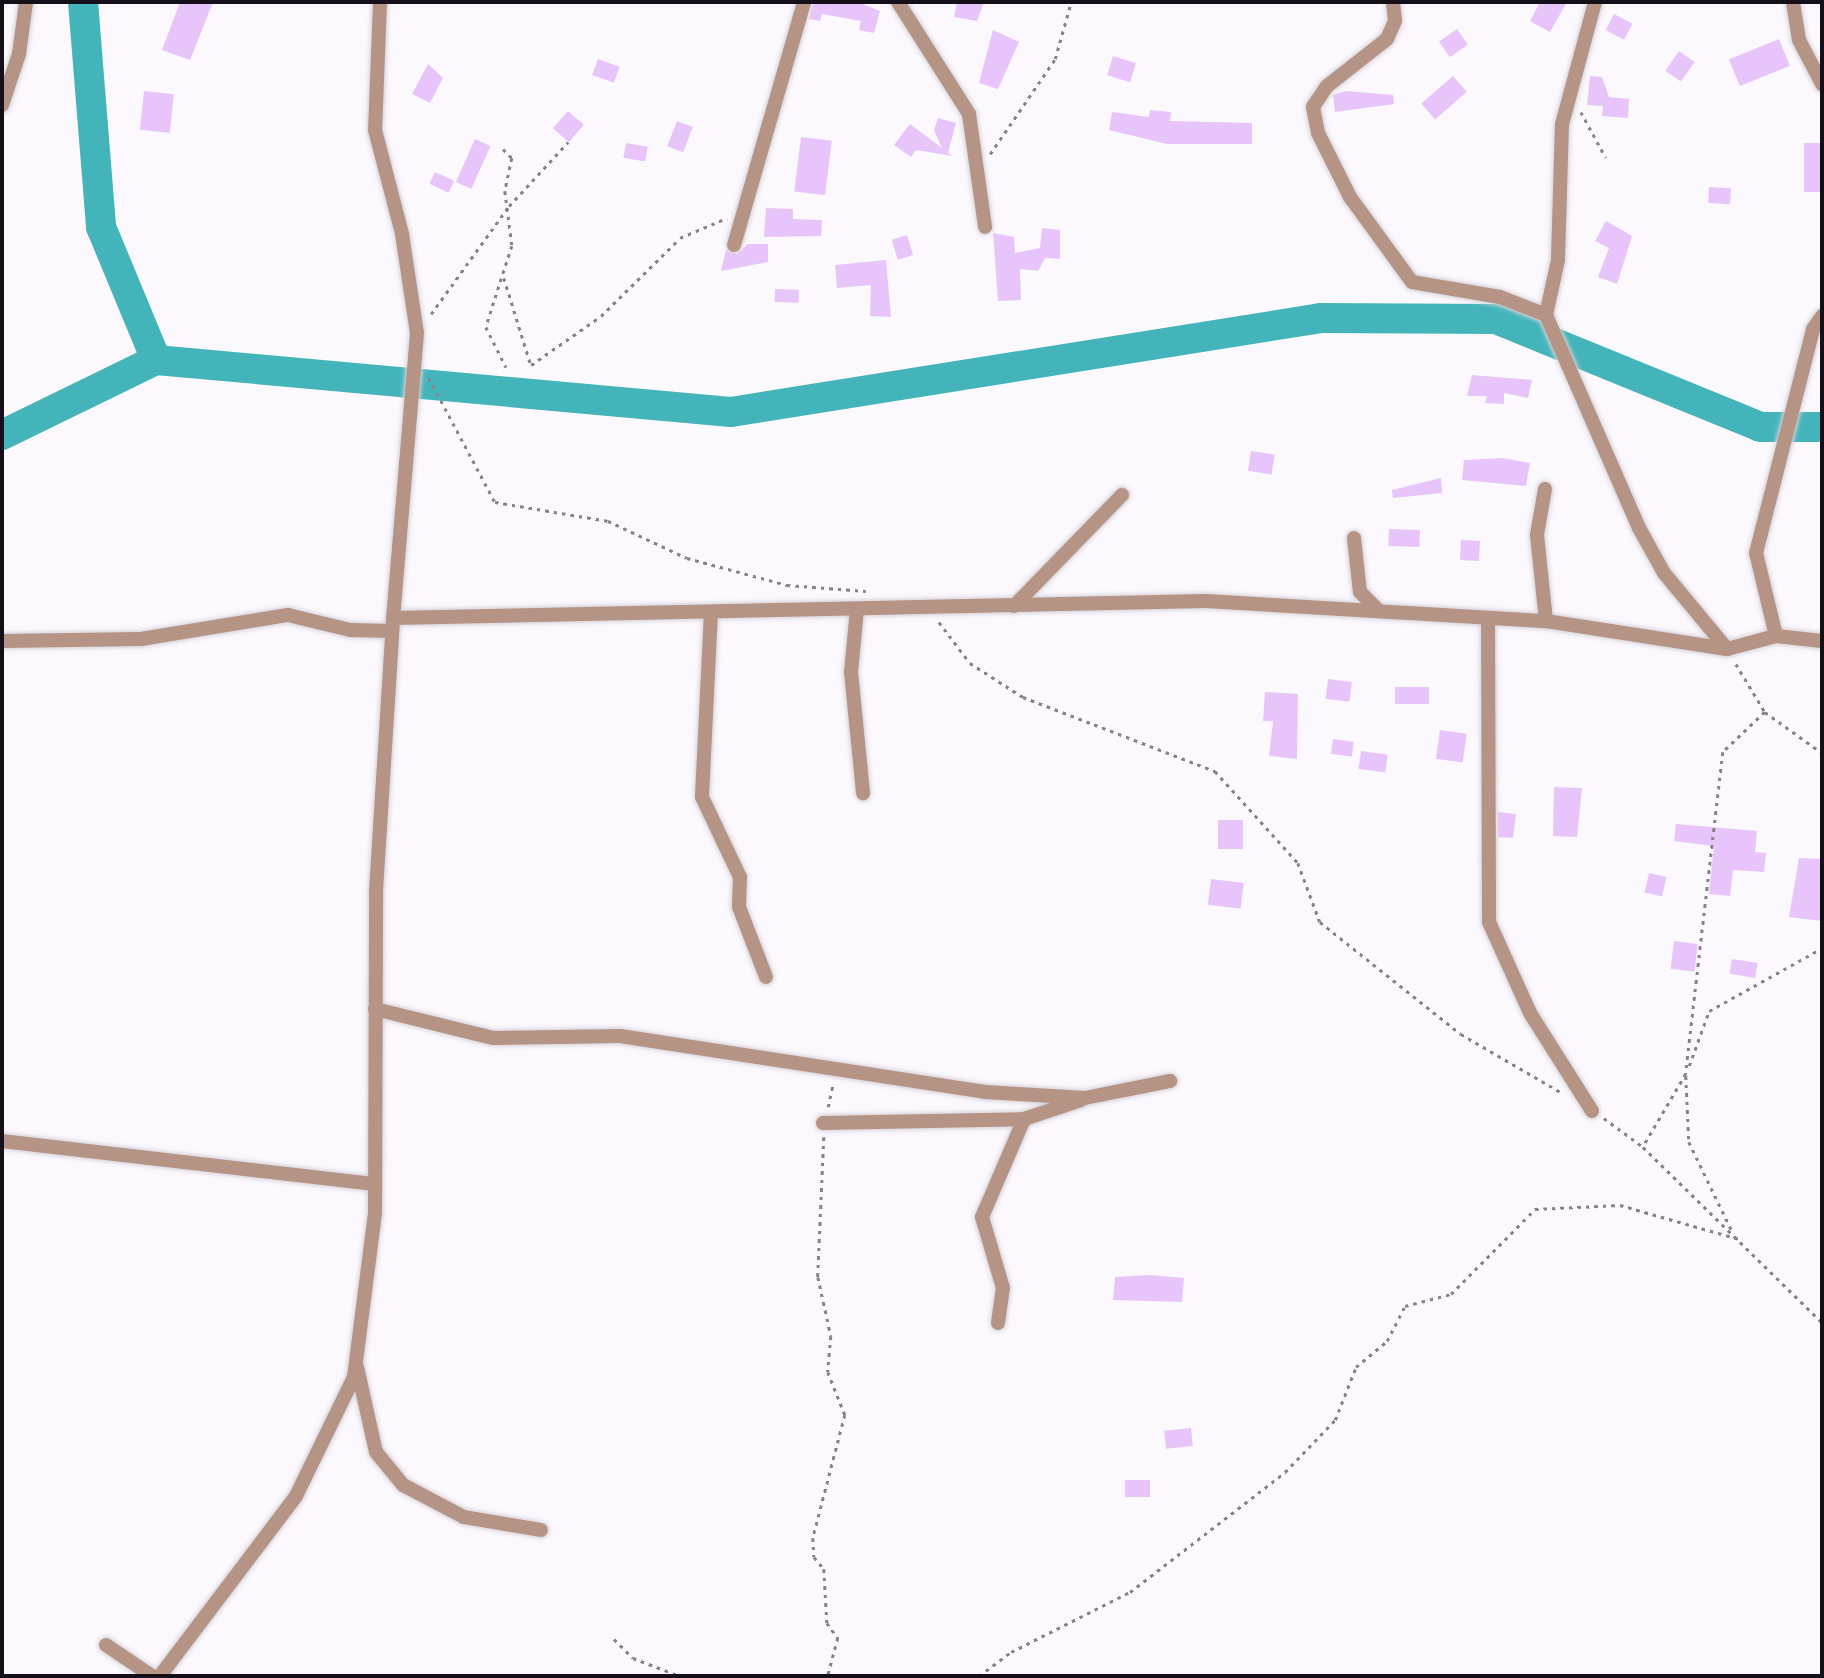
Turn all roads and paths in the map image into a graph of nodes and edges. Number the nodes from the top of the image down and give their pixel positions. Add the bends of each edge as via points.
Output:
1 (26, 2) edge
2 (380, 2) edge
3 (804, 2) edge
4 (898, 2) edge
5 (1071, 2) edge
6 (1392, 2) edge
7 (1595, 2) edge
8 (1793, 2) edge
9 (1822, 84) edge
10 (1567, 88) junction
11 (2, 105) edge
12 (568, 142) dead end
13 (503, 149) dead end
14 (1606, 158) dead end
15 (980, 167) junction
16 (509, 206) junction
17 (743, 211) junction
18 (985, 227) dead end
19 (734, 244) dead end
20 (504, 278) junction
21 (1546, 315) junction
22 (1822, 316) edge
23 (417, 333) junction
24 (506, 367) dead end
25 (428, 372) dead end
26 (1545, 489) dead end
27 (1122, 495) dead end
28 (1354, 538) dead end
29 (871, 592) dead end
30 (1014, 606) junction
31 (932, 608) junction
32 (857, 609) junction
33 (1379, 611) junction
34 (711, 612) junction
35 (1488, 618) junction
36 (1546, 621) junction
37 (393, 625) junction
38 (1776, 636) junction
39 (2, 641) edge
40 (1822, 641) edge
41 (1727, 649) junction
42 (1765, 712) junction
43 (1822, 753) edge
44 (863, 793) dead end
45 (1822, 948) edge
46 (766, 977) dead end
47 (376, 1009) junction
48 (830, 1070) junction
49 (1686, 1074) junction
50 (1170, 1081) dead end
51 (1568, 1097) dead end
52 (1086, 1098) junction
53 (1592, 1111) joint
54 (1024, 1119) junction
55 (823, 1124) junction
56 (2, 1142) edge
57 (1643, 1147) junction
58 (375, 1184) junction
59 (1733, 1233) junction
60 (1739, 1239) junction
61 (1822, 1322) edge
62 (998, 1323) dead end
63 (356, 1362) junction
64 (541, 1530) dead end
65 (614, 1639) dead end
66 (106, 1645) dead end
67 (152, 1676) edge
68 (160, 1676) edge
69 (680, 1676) edge
70 (828, 1676) edge
71 (979, 1676) edge

1 - 11 street via 19,54
2 - 23 street via 374,130 402,234
3 - 17 street
4 - 15 street via 964,101
5 - 15 path via 1055,59
6 - 21 street via 1395,21 1387,38 1327,86 1313,107 1318,133 1350,197 1412,282 1500,298
7 - 10 street
8 - 9 street via 1799,40
10 - 14 path
10 - 21 street via 1558,260
12 - 16 path
13 - 16 path via 512,158
15 - 18 street
16 - 20 path via 512,246
16 - 23 path
17 - 19 street
17 - 20 path via 680,238 601,316 531,365
20 - 24 path via 486,327
21 - 41 street via 1639,528 1664,573
22 - 38 street via 1813,328 1756,553
23 - 37 street
25 - 29 path via 495,502 608,521 687,558 787,585
26 - 36 street via 1537,535
27 - 30 street
28 - 33 street via 1360,592
30 - 31 street
30 - 33 street via 1206,601
31 - 32 street
31 - 51 path via 970,663 1023,697 1215,771 1298,863 1320,922 1461,1034
32 - 34 street
32 - 44 street via 851,672
33 - 35 street
34 - 37 street
34 - 46 street via 702,797 740,877 739,907
35 - 36 street
35 - 53 street via 1489,922 1536,1024
36 - 41 street
37 - 39 street via 350,630 288,615 141,639
37 - 47 street
38 - 40 street
38 - 41 street
41 - 42 path
42 - 43 path
42 - 49 path via 1723,752
45 - 49 path via 1709,1011
47 - 48 street via 493,1038 620,1036
47 - 58 street
48 - 52 street
48 - 55 path via 834,1087
49 - 57 path
49 - 59 path via 1689,1142
50 - 52 street
52 - 54 street
53 - 57 path
54 - 55 street
54 - 62 street via 982,1217 1003,1287
55 - 70 path via 818,1277 831,1336 828,1372 845,1415 813,1538 814,1557 824,1569 827,1623 838,1638
56 - 58 street
57 - 59 path
58 - 63 street
59 - 60 path
60 - 61 path
60 - 71 path via 1620,1205 1535,1209 1451,1294 1405,1306 1387,1341 1356,1367 1324,1435 1285,1472 1130,1592 1012,1652
63 - 64 street via 376,1452 403,1485 464,1517
63 - 68 street via 296,1496
65 - 69 path via 634,1658
66 - 67 street

